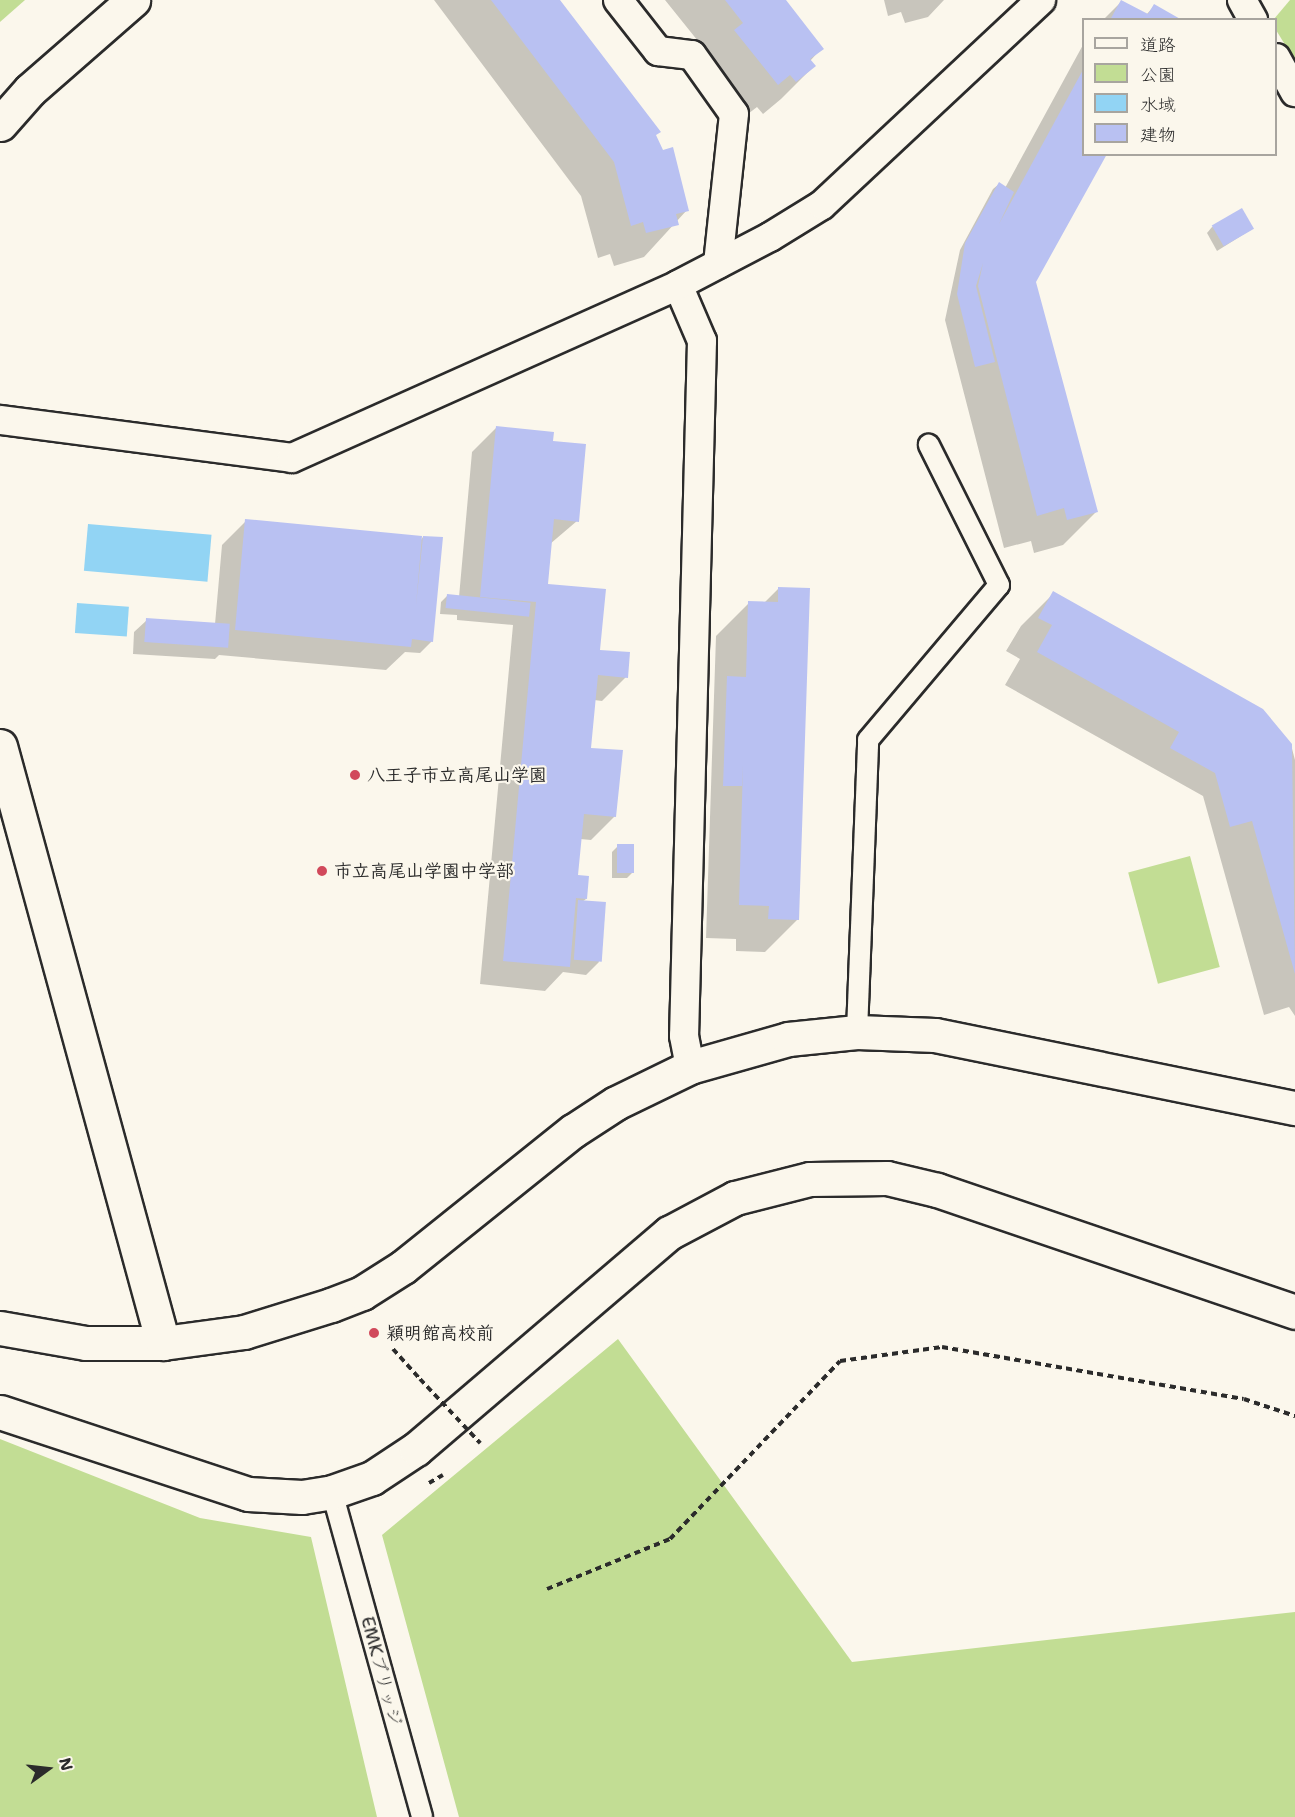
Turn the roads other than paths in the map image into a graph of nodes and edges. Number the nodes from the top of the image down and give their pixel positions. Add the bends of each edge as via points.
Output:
1 (133, 0) edge
2 (618, 0) edge
3 (1041, 0) edge
4 (1242, 0) edge
5 (1252, 18) edge
6 (1277, 61) edge
7 (1295, 92) edge
8 (0, 124) edge
9 (718, 264) junction
10 (678, 285) junction
11 (0, 420) edge
12 (929, 445) dead end
13 (0, 746) edge
14 (858, 1032) junction
15 (690, 1067) junction
16 (1295, 1108) edge
17 (1295, 1312) edge
18 (0, 1328) edge
19 (163, 1343) junction
20 (0, 1412) edge
21 (332, 1492) junction
22 (422, 1817) edge

1 - 8 street via 30,90
2 - 9 street via 658,51 692,55 734,114
3 - 9 street via 822,205
4 - 5 street
6 - 7 street
9 - 10 street
10 - 11 street via 292,458
10 - 15 street via 702,340 684,1036
12 - 14 lane via 999,585 868,740
13 - 19 street
14 - 15 street via 765,1044
14 - 16 street via 966,1040
15 - 19 street via 591,1118 404,1268 362,1293 244,1332
17 - 21 street via 937,1190 862,1177 784,1183 735,1198 669,1233 416,1449 372,1478
18 - 19 street via 87,1343
20 - 21 street via 248,1494 303,1497
21 - 22 lane, EMKブリッジ

